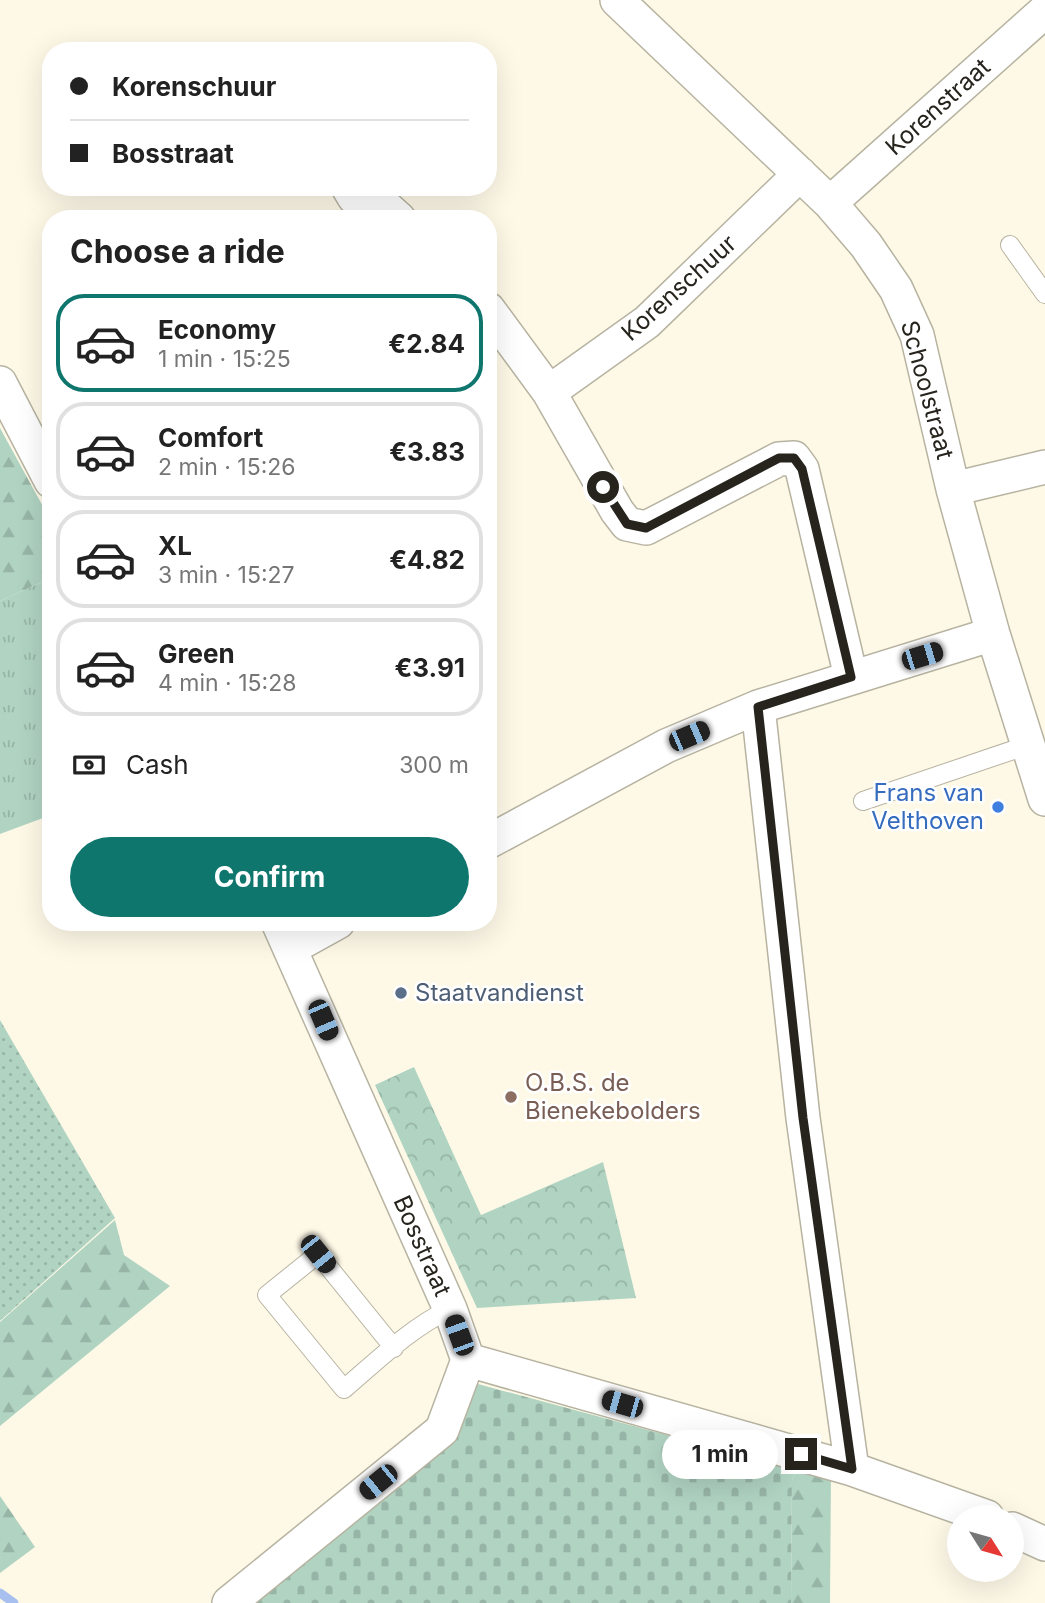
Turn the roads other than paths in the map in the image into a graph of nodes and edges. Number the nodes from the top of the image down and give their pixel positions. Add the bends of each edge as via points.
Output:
1 (617, 0) edge
2 (1045, 11) edge
3 (800, 174) junction
4 (353, 196) edge
5 (830, 203) junction
6 (389, 210) edge
7 (1010, 245) dead end
8 (1045, 294) edge
9 (497, 321) edge
10 (0, 383) edge
11 (549, 392) junction
12 (42, 464) edge
13 (1045, 467) edge
14 (953, 489) junction
15 (993, 634) junction
16 (851, 677) junction
17 (758, 707) junction
18 (1036, 742) edge
19 (1045, 799) edge
20 (863, 801) dead end
21 (497, 837) edge
22 (285, 935) edge
23 (450, 1309) junction
24 (394, 1348) junction
25 (468, 1360) junction
26 (852, 1469) junction
27 (953, 1505) edge
28 (1024, 1534) edge
29 (1045, 1544) edge
30 (229, 1603) edge

1 - 3 street, Schoolstraat
2 - 5 street, Korenstraat
3 - 5 street, Schoolstraat
3 - 11 street, Korenschuur via 648,322
4 - 6 street via 378,200
5 - 14 street, Schoolstraat via 896,289 917,335
7 - 8 lane
9 - 11 street
10 - 12 street
11 - 16 street via 627,524 646,528 779,458 794,458 802,469
13 - 14 street
14 - 15 street, Schoolstraat
15 - 16 street
15 - 18 street, Schoolstraat
16 - 17 street
17 - 21 street via 666,746
17 - 26 street via 803,1118
18 - 19 street, Schoolstraat
18 - 20 lane
22 - 23 street, Bosstraat
23 - 24 lane via 429,1319
23 - 25 street, Bosstraat
24 - 24 lane via 344,1389 267,1295 318,1254
25 - 26 street
25 - 30 street via 442,1430
26 - 27 street
28 - 29 street

